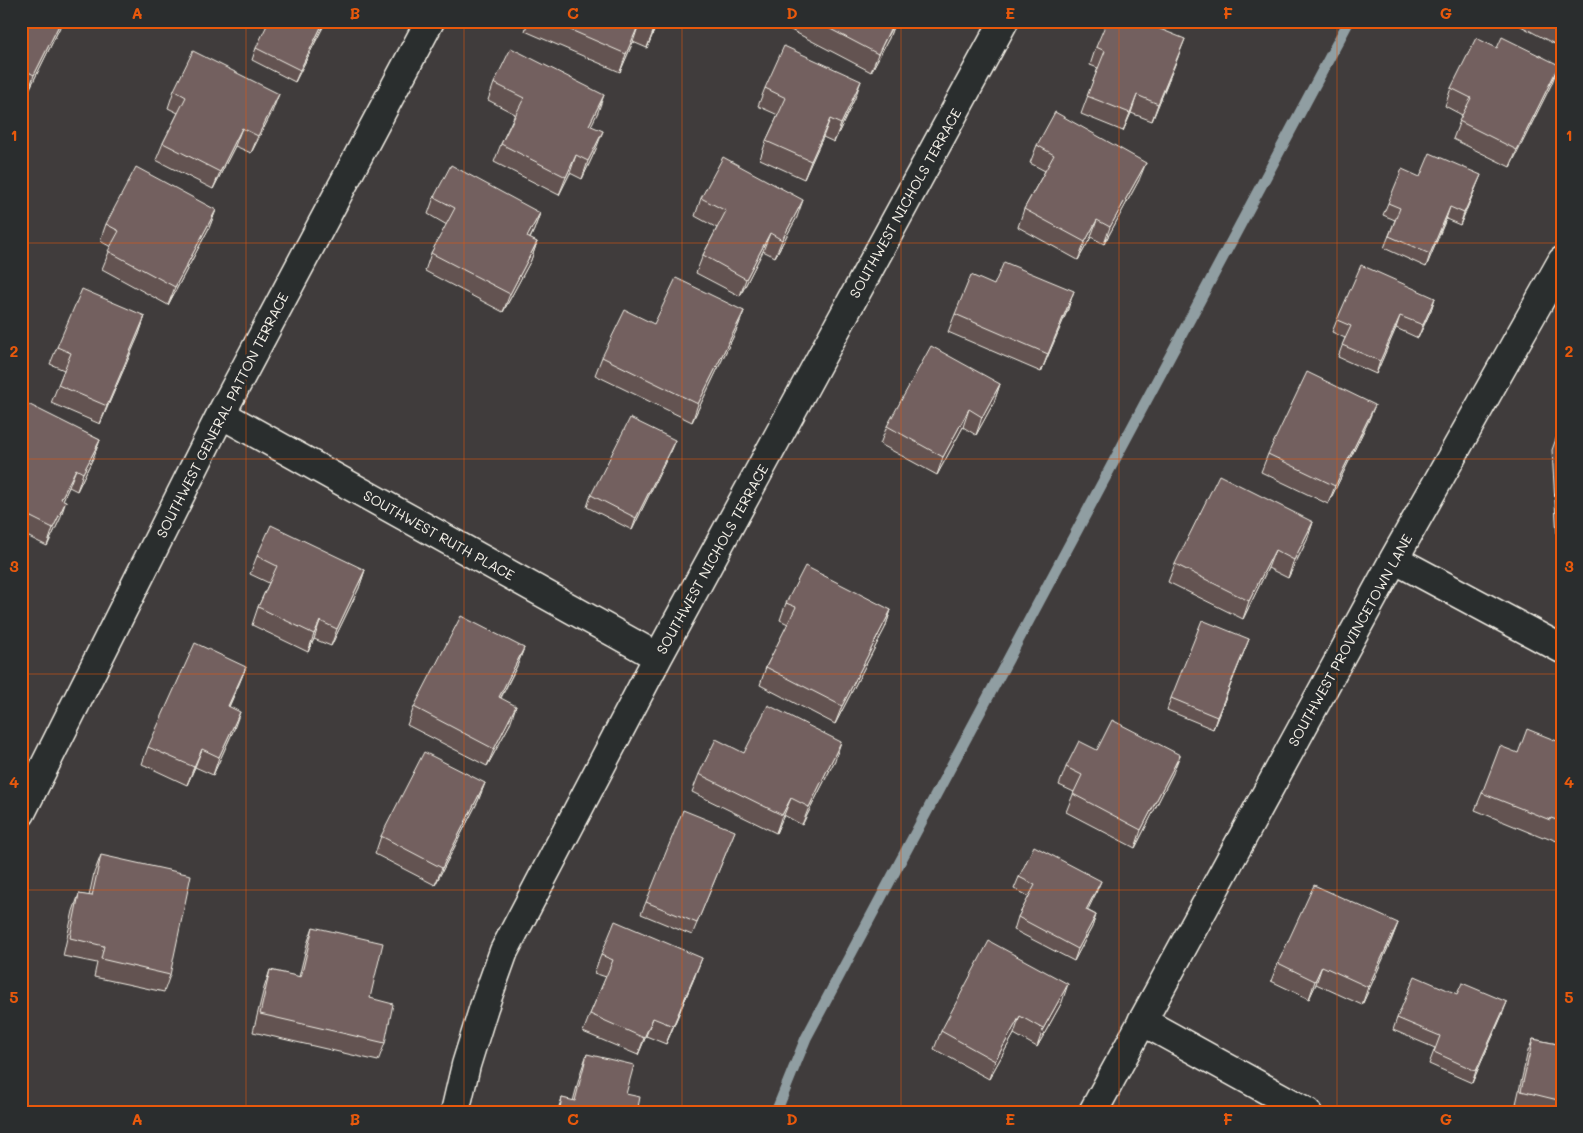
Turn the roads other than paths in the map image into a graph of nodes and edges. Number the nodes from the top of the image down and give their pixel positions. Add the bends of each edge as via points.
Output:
1 (430, 21) edge
2 (1004, 21) edge
3 (1562, 261) edge
4 (221, 414) junction
5 (1394, 559) junction
6 (1562, 648) edge
7 (658, 657) junction
8 (21, 813) edge
9 (1142, 1021) junction
10 (455, 1112) edge
11 (1093, 1112) edge
12 (1307, 1112) edge

1 - 4 street, SOUTHWEST GENERAL PATTON TERRACE
2 - 7 street, SOUTHWEST NICHOLS TERRACE
3 - 5 street, SOUTHWEST PROVINCETOWN LANE
4 - 7 street, SOUTHWEST RUTH PLACE
4 - 8 street, SOUTHWEST GENERAL PATTON TERRACE
5 - 6 street
5 - 9 street, SOUTHWEST PROVINCETOWN LANE
7 - 10 street, SOUTHWEST NICHOLS TERRACE via 504,951 466,1065
9 - 11 street, SOUTHWEST PROVINCETOWN LANE
9 - 12 street

